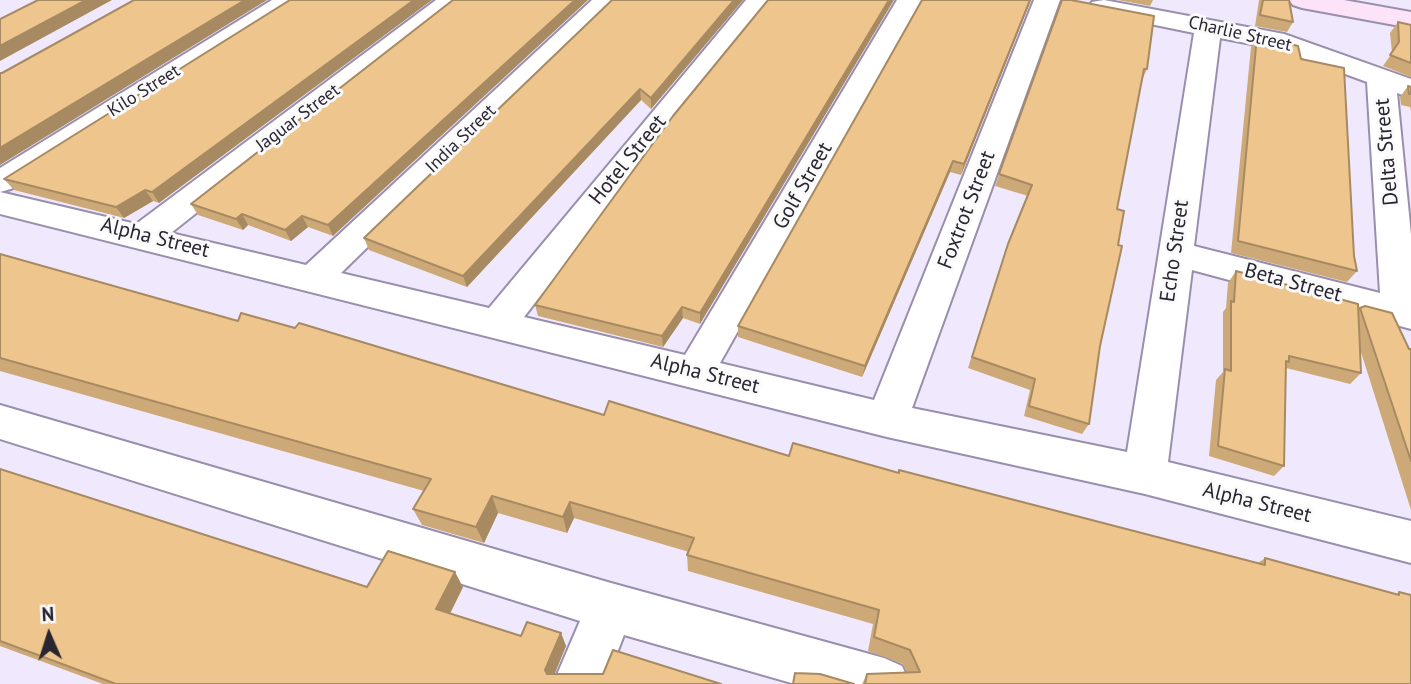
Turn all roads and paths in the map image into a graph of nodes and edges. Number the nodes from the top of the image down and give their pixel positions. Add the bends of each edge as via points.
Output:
1 (289, 0) edge
2 (452, 0) edge
3 (607, 0) edge
4 (761, 0) edge
5 (910, 0) edge
6 (1047, 0) edge
7 (1064, 0) edge
8 (1303, 0) edge
9 (1411, 20) edge
10 (1208, 26) junction
11 (1381, 77) junction
12 (1411, 89) edge
13 (0, 182) edge
14 (0, 203) edge
15 (144, 236) junction
16 (1174, 253) junction
17 (315, 277) junction
18 (1406, 313) edge
19 (498, 323) junction
20 (696, 371) junction
21 (887, 420) junction
22 (0, 422) edge
23 (1145, 475) junction
24 (1411, 542) edge
25 (611, 607) junction
26 (579, 684) edge
27 (884, 684) edge

1 - 13 street, Kilo Street
2 - 15 street, Jaguar Street
3 - 17 street, India Street
4 - 19 street, Hotel Street
5 - 20 street, Golf Street
6 - 21 street, Foxtrot Street
7 - 10 street, Charlie Street
8 - 9 street
10 - 11 street, Charlie Street via 1284,42
10 - 16 street, Echo Street
11 - 12 street, Charlie Street
11 - 18 street, Delta Street
14 - 15 street, Alpha Street
15 - 17 street, Alpha Street
16 - 18 street, Beta Street
16 - 23 street, Echo Street
17 - 19 street, Alpha Street
19 - 20 street, Alpha Street
20 - 21 street, Alpha Street
21 - 23 street, Alpha Street
22 - 25 street
23 - 24 street, Alpha Street
25 - 26 street
25 - 27 street

